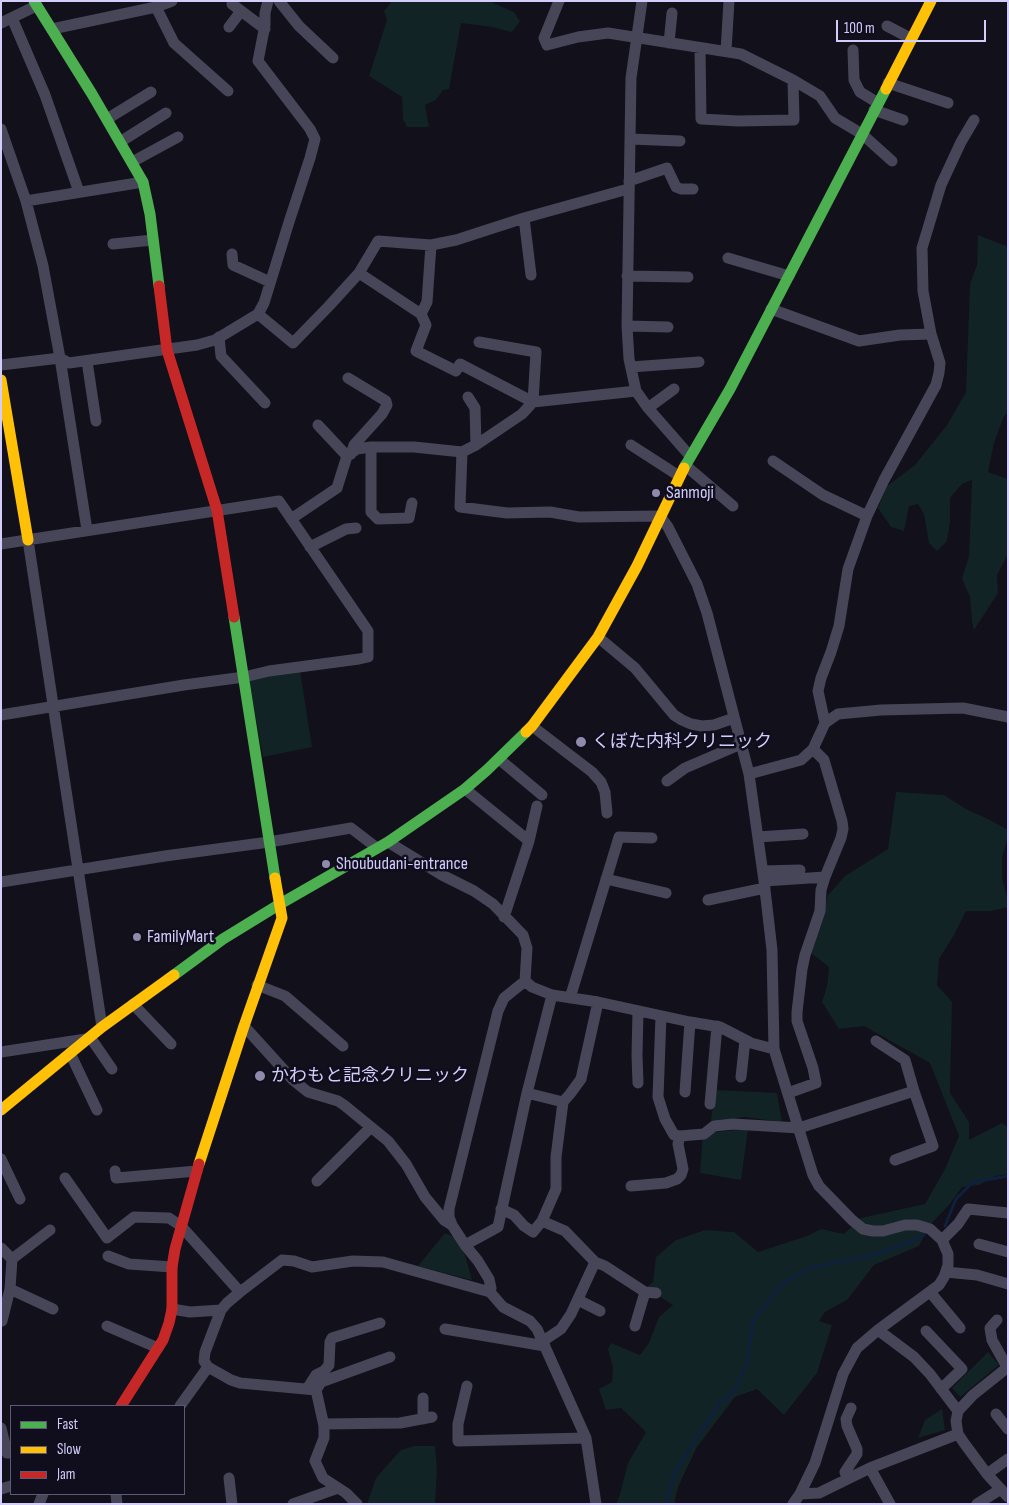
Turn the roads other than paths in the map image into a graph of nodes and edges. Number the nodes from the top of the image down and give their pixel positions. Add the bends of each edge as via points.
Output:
1 (268, 1) edge
2 (279, 1) edge
3 (559, 1) edge
4 (642, 1) edge
5 (729, 1) edge
6 (931, 1) edge
7 (35, 3) edge
8 (162, 4) edge
9 (672, 13) dead end
10 (12, 18) junction
11 (1, 23) edge
12 (887, 26) dead end
13 (229, 27) dead end
14 (265, 29) junction
15 (52, 30) junction
16 (636, 38) junction
17 (912, 39) junction
18 (669, 43) junction
19 (700, 48) junction
20 (853, 50) dead end
21 (726, 52) junction
22 (334, 58) dead end
23 (793, 80) junction
24 (888, 83) junction
25 (228, 91) dead end
26 (151, 92) dead end
27 (948, 103) dead end
28 (876, 107) junction
29 (166, 113) dead end
30 (107, 119) junction
31 (903, 120) dead end
32 (974, 120) dead end
33 (1, 129) edge
34 (862, 134) junction
35 (178, 137) dead end
36 (630, 139) junction
37 (680, 141) dead end
38 (120, 142) junction
39 (892, 161) dead end
40 (132, 162) junction
41 (143, 182) junction
42 (628, 185) junction
43 (692, 189) dead end
44 (79, 192) junction
45 (26, 200) junction
46 (524, 218) junction
47 (153, 240) junction
48 (113, 244) dead end
49 (431, 245) junction
50 (232, 254) dead end
51 (728, 258) dead end
52 (359, 273) junction
53 (531, 275) dead end
54 (627, 276) junction
55 (789, 276) junction
56 (688, 277) dead end
57 (270, 282) junction
58 (772, 309) junction
59 (258, 314) junction
60 (420, 314) junction
61 (627, 326) junction
62 (668, 327) dead end
63 (930, 334) junction
64 (219, 338) junction
65 (479, 342) dead end
66 (167, 350) junction
67 (60, 358) junction
68 (87, 361) junction
69 (698, 362) dead end
70 (1, 366) edge
71 (631, 367) junction
72 (348, 378) dead end
73 (1, 380) edge
74 (674, 389) dead end
75 (636, 391) junction
76 (468, 397) dead end
77 (533, 402) junction
78 (265, 404) dead end
79 (648, 408) junction
80 (96, 421) dead end
81 (318, 425) dead end
82 (476, 445) junction
83 (631, 445) dead end
84 (371, 447) junction
85 (462, 452) junction
86 (349, 455) junction
87 (688, 460) junction
88 (773, 461) dead end
89 (680, 476) junction
90 (412, 502) dead end
91 (733, 506) dead end
92 (217, 510) junction
93 (660, 516) junction
94 (867, 516) junction
95 (291, 519) junction
96 (356, 528) dead end
97 (87, 530) junction
98 (28, 540) junction
99 (1, 544) edge
100 (310, 547) junction
101 (598, 638) junction
102 (244, 677) junction
103 (52, 707) junction
104 (1, 715) edge
105 (1008, 717) edge
106 (734, 718) junction
107 (825, 723) junction
108 (532, 726) junction
109 (741, 744) junction
110 (813, 749) junction
111 (499, 759) junction
112 (749, 774) junction
113 (668, 780) dead end
114 (465, 789) junction
115 (542, 795) dead end
116 (537, 806) dead end
117 (607, 813) dead end
118 (803, 834) dead end
119 (758, 837) junction
120 (652, 838) dead end
121 (529, 841) junction
122 (269, 842) junction
123 (388, 842) junction
124 (377, 848) junction
125 (78, 870) junction
126 (800, 870) dead end
127 (825, 877) junction
128 (606, 879) junction
129 (764, 880) junction
130 (1, 882) edge
131 (666, 893) dead end
132 (708, 900) dead end
133 (280, 904) junction
134 (504, 917) junction
135 (525, 981) junction
136 (257, 985) junction
137 (552, 995) junction
138 (570, 998) junction
139 (598, 1002) junction
140 (133, 1004) junction
141 (638, 1011) junction
142 (661, 1016) junction
143 (690, 1022) junction
144 (244, 1026) junction
145 (718, 1026) junction
146 (102, 1027) junction
147 (89, 1038) junction
148 (745, 1040) junction
149 (876, 1041) dead end
150 (171, 1044) dead end
151 (344, 1046) dead end
152 (774, 1049) junction
153 (1, 1052) edge
154 (70, 1053) junction
155 (112, 1069) dead end
156 (741, 1077) dead end
157 (638, 1083) dead end
158 (914, 1091) junction
159 (685, 1092) dead end
160 (526, 1093) junction
161 (788, 1093) junction
162 (563, 1102) junction
163 (710, 1104) dead end
164 (1, 1110) edge
165 (96, 1110) dead end
166 (371, 1127) junction
167 (799, 1128) junction
168 (680, 1136) junction
169 (1, 1159) edge
170 (896, 1160) dead end
171 (115, 1171) dead end
172 (197, 1171) junction
173 (66, 1178) dead end
174 (317, 1182) dead end
175 (631, 1186) dead end
176 (20, 1199) dead end
177 (502, 1209) junction
178 (1008, 1213) edge
179 (542, 1221) junction
180 (181, 1226) junction
181 (452, 1226) junction
182 (50, 1230) dead end
183 (942, 1240) junction
184 (979, 1244) dead end
185 (465, 1245) junction
186 (1, 1248) edge
187 (1008, 1252) edge
188 (108, 1256) dead end
189 (12, 1259) junction
190 (595, 1262) junction
191 (172, 1267) junction
192 (946, 1272) junction
193 (1008, 1284) edge
194 (10, 1289) junction
195 (240, 1292) junction
196 (490, 1292) junction
197 (930, 1292) junction
198 (578, 1300) junction
199 (54, 1309) dead end
200 (172, 1309) junction
201 (221, 1310) junction
202 (600, 1311) dead end
203 (998, 1320) dead end
204 (2, 1321) edge
205 (380, 1323) dead end
206 (107, 1326) dead end
207 (635, 1326) dead end
208 (960, 1328) dead end
209 (445, 1329) dead end
210 (878, 1330) junction
211 (926, 1331) dead end
212 (544, 1344) junction
213 (158, 1348) junction
214 (390, 1357) dead end
215 (208, 1367) junction
216 (1008, 1367) edge
217 (467, 1386) dead end
218 (941, 1388) junction
219 (311, 1389) junction
220 (423, 1398) dead end
221 (122, 1405) edge
222 (181, 1405) edge
223 (851, 1408) dead end
224 (958, 1410) junction
225 (996, 1414) dead end
226 (324, 1424) junction
227 (1, 1428) edge
228 (1008, 1429) edge
229 (958, 1434) junction
230 (586, 1438) junction
231 (7, 1453) edge
232 (1008, 1459) edge
233 (870, 1468) junction
234 (987, 1474) junction
235 (229, 1478) dead end
236 (848, 1479) junction
237 (338, 1488) junction
238 (1004, 1493) edge
239 (800, 1494) junction
240 (232, 1504) edge
241 (293, 1504) edge
242 (357, 1504) edge
243 (596, 1504) edge
244 (794, 1504) edge
245 (890, 1504) edge
246 (977, 1504) edge

1 - 14 street
2 - 22 street via 299,26
3 - 16 street via 544,38 547,45 608,33
4 - 16 street
5 - 21 street
6 - 17 street
7 - 10 street
7 - 15 street
8 - 15 street
8 - 25 street via 174,44
9 - 18 street
10 - 11 street
10 - 44 street via 45,95
12 - 17 street
13 - 14 street via 237,7
14 - 57 street via 258,61 315,139
15 - 30 street
16 - 18 street
16 - 36 street via 631,78
17 - 24 street
18 - 19 street
19 - 21 street
19 - 23 street via 701,119 738,122 794,120
20 - 28 street via 854,80 860,92
21 - 23 street via 741,54
23 - 34 street via 820,96 835,118
24 - 27 street
24 - 28 street
26 - 30 street
28 - 31 street
28 - 34 street
29 - 38 street
30 - 38 street
32 - 63 street via 941,185 922,248 923,291
33 - 45 street
34 - 39 street
34 - 55 street
35 - 40 street
36 - 37 street
36 - 42 street
38 - 40 street
40 - 41 street
41 - 44 street
41 - 47 street
42 - 43 street via 667,168 676,187
42 - 46 street
42 - 54 street
44 - 45 street
45 - 67 street via 43,266
46 - 49 street
46 - 53 street
47 - 48 street
47 - 66 street
49 - 52 street via 378,241
49 - 60 street via 426,302
50 - 57 street via 233,265
51 - 55 street
52 - 59 street via 293,343
52 - 60 street
54 - 56 street
54 - 61 street
55 - 58 street
57 - 59 street
58 - 63 street via 859,341
58 - 87 street
59 - 64 street
60 - 77 street via 426,326 416,351 456,371 460,364
61 - 62 street
61 - 71 street
63 - 94 street via 940,363 936,385
64 - 66 street
64 - 78 street via 222,356
65 - 77 street via 536,352
66 - 68 street
66 - 92 street
67 - 68 street via 69,363
67 - 70 street
67 - 97 street
68 - 80 street
69 - 71 street
71 - 75 street
72 - 86 street via 386,401 387,405
73 - 98 street
74 - 79 street
75 - 77 street
75 - 79 street
76 - 82 street via 475,408
77 - 82 street via 522,414
79 - 87 street
81 - 86 street
82 - 85 street
83 - 89 street
84 - 85 street
84 - 86 street via 357,449
84 - 90 street via 371,512 378,519 409,518
85 - 93 street via 460,507 507,513 550,512 579,517
86 - 95 street via 337,488
87 - 89 street
87 - 91 street
88 - 94 street via 823,495
89 - 93 street
92 - 95 street via 279,501
92 - 97 street
92 - 102 street
93 - 101 street
93 - 106 street via 697,584
94 - 107 street via 848,569 839,626 820,678 818,691
95 - 100 street
96 - 100 street via 346,529
97 - 98 street
98 - 99 street
98 - 103 street
100 - 102 street via 368,632 368,657
101 - 106 street via 635,668 674,715 682,720 702,726
101 - 108 street
102 - 103 street
102 - 122 street
103 - 104 street
103 - 125 street
105 - 107 street via 963,708 882,710 838,714
106 - 109 street
107 - 110 street
108 - 111 street
108 - 117 street via 601,782
109 - 112 street
109 - 113 street via 685,768
110 - 112 street via 801,760
110 - 127 street via 824,760 843,828
111 - 114 street
111 - 115 street
112 - 119 street
114 - 121 street
114 - 123 street
116 - 121 street
118 - 119 street
119 - 129 street
120 - 128 street via 620,837
121 - 134 street
122 - 124 street via 351,828
122 - 125 street
122 - 133 street
123 - 124 street
123 - 134 street via 474,891 494,904
124 - 133 street
125 - 130 street
125 - 146 street
126 - 129 street
127 - 129 street
127 - 161 street via 820,912 802,969 797,1012 816,1083
128 - 131 street
128 - 138 street
129 - 132 street
129 - 152 street via 772,950
133 - 136 street via 282,918
133 - 140 street via 223,939
134 - 135 street via 526,941
135 - 137 street
135 - 181 street via 504,998 498,1011 449,1210
136 - 144 street
136 - 151 street via 285,996
137 - 138 street
137 - 160 street
138 - 139 street
139 - 141 street
139 - 162 street via 581,1078
140 - 146 street
140 - 150 street
141 - 142 street
141 - 157 street
142 - 143 street
142 - 168 street via 658,1097 674,1135
143 - 145 street
143 - 159 street
144 - 166 street via 308,1092 338,1101
144 - 172 street
145 - 148 street
145 - 163 street
146 - 147 street
147 - 153 street
147 - 154 street
147 - 155 street
148 - 152 street
148 - 156 street
149 - 158 street via 905,1060
152 - 161 street
154 - 164 street
154 - 165 street
158 - 167 street
158 - 170 street via 932,1146
160 - 162 street
160 - 177 street
161 - 167 street
162 - 179 street via 556,1157 556,1189
166 - 174 street
166 - 181 street via 388,1141 425,1197
167 - 168 street via 734,1124 714,1126 704,1134
167 - 183 street via 819,1186 863,1229 872,1232 917,1225 930,1229
168 - 175 street via 682,1175 666,1183
169 - 176 street
171 - 172 street via 116,1178
172 - 180 street
173 - 180 street via 107,1238 134,1217 169,1218
177 - 179 street via 533,1232
177 - 185 street via 498,1227
178 - 183 street via 968,1209
179 - 190 street via 565,1231
180 - 191 street
180 - 195 street
181 - 185 street
182 - 189 street
183 - 192 street via 948,1254
184 - 187 street
185 - 196 street via 489,1279
186 - 189 street
188 - 191 street via 129,1264
189 - 194 street
190 - 198 street
190 - 207 street via 651,1293
191 - 200 street
192 - 193 street via 977,1275
192 - 197 street via 939,1285
194 - 199 street
194 - 204 street
195 - 196 street via 282,1260 312,1267 353,1261 383,1262
195 - 201 street
196 - 212 street via 503,1307 530,1321
197 - 208 street
197 - 210 street
198 - 202 street
198 - 212 street via 561,1329
200 - 201 street via 190,1312
200 - 213 street
201 - 215 street via 205,1352 204,1361
203 - 216 street via 990,1328 992,1340
205 - 219 street via 332,1338 329,1365 316,1375
206 - 213 street
209 - 212 street
210 - 218 street via 914,1357
210 - 239 street via 857,1348 843,1374 815,1463
211 - 218 street via 962,1369
212 - 230 street
213 - 221 street
214 - 219 street via 321,1382
215 - 219 street via 240,1383
215 - 222 street
216 - 224 street
217 - 230 street via 458,1424 458,1441
218 - 224 street
219 - 226 street
220 - 226 street via 427,1418 400,1423
223 - 236 street via 846,1419 857,1454 845,1472
224 - 229 street
225 - 228 street
226 - 237 street via 324,1438 315,1461 323,1478
227 - 231 street
229 - 233 street
229 - 234 street
230 - 243 street
232 - 234 street
233 - 236 street
233 - 245 street
234 - 238 street
235 - 240 street
236 - 239 street via 819,1493
237 - 241 street
237 - 242 street
238 - 246 street
239 - 244 street

